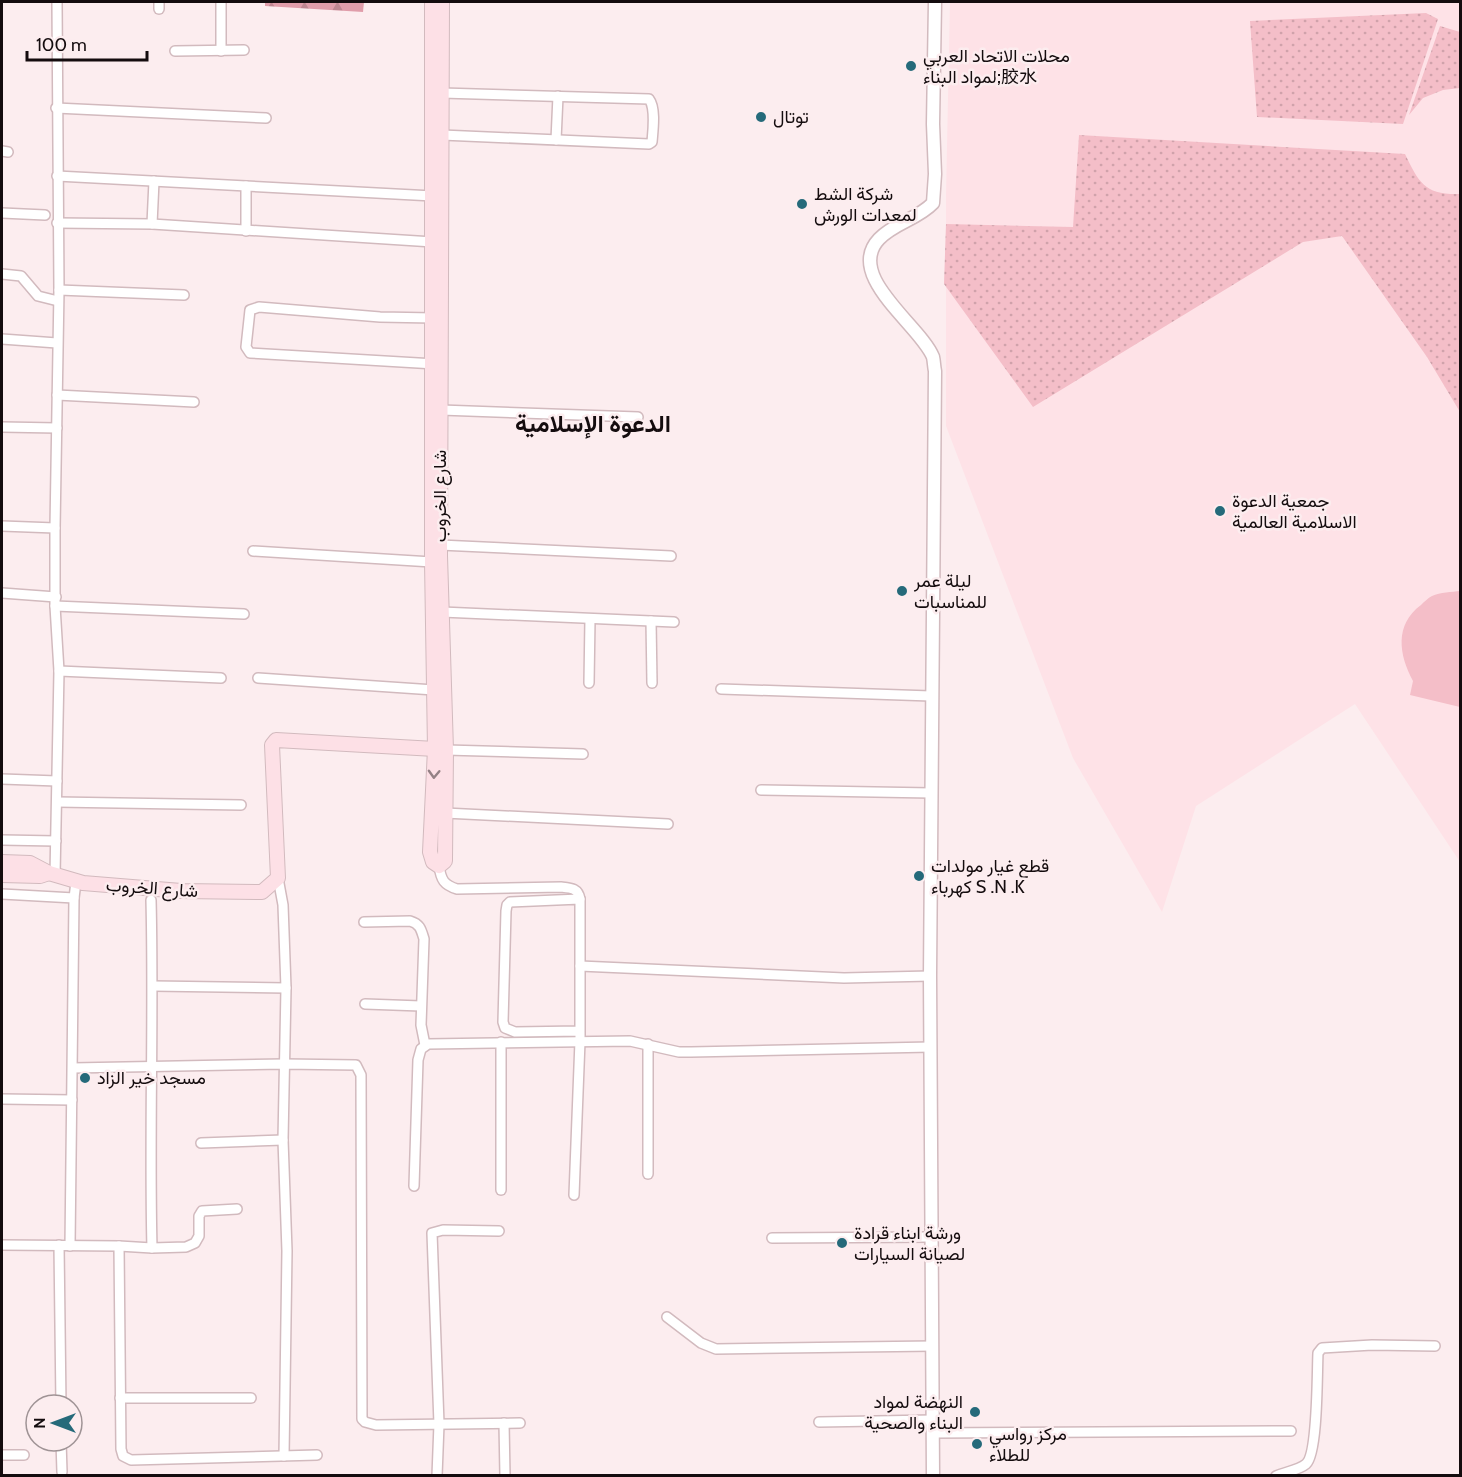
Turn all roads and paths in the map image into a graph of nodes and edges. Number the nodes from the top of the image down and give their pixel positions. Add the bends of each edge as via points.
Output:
1 (57, 2) edge
2 (221, 2) edge
3 (432, 2) edge
4 (442, 2) edge
5 (935, 2) edge
6 (244, 50) dead end
7 (175, 51) dead end
8 (221, 51) junction
9 (442, 93) junction
10 (558, 96) junction
11 (56, 108) junction
12 (266, 118) dead end
13 (442, 135) junction
14 (556, 140) junction
15 (57, 176) junction
16 (154, 181) junction
17 (246, 186) junction
18 (433, 196) junction
19 (2, 213) edge
20 (45, 215) dead end
21 (57, 223) junction
22 (152, 224) junction
23 (246, 231) junction
24 (433, 242) junction
25 (2, 274) edge
26 (58, 290) junction
27 (184, 295) dead end
28 (58, 301) junction
29 (433, 318) junction
30 (2, 339) edge
31 (57, 343) junction
32 (437, 365) junction
33 (57, 395) junction
34 (194, 402) dead end
35 (441, 410) junction
36 (638, 417) dead end
37 (2, 427) edge
38 (57, 428) junction
39 (2, 526) edge
40 (55, 528) junction
41 (440, 545) junction
42 (253, 551) dead end
43 (671, 556) dead end
44 (432, 562) junction
45 (2, 593) edge
46 (56, 602) junction
47 (442, 612) junction
48 (244, 614) dead end
49 (590, 619) junction
50 (651, 621) junction
51 (674, 622) dead end
52 (59, 671) junction
53 (221, 678) dead end
54 (258, 678) dead end
55 (589, 683) dead end
56 (652, 683) dead end
57 (721, 688) dead end
58 (434, 690) junction
59 (931, 696) junction
60 (440, 749) junction
61 (583, 754) dead end
62 (2, 779) edge
63 (57, 781) junction
64 (761, 790) dead end
65 (931, 794) junction
66 (57, 802) junction
67 (241, 805) dead end
68 (445, 813) junction
69 (668, 824) dead end
70 (2, 840) edge
71 (56, 841) junction
72 (2, 862) edge
73 (439, 866) junction
74 (52, 874) junction
75 (2, 875) edge
76 (278, 878) junction
77 (76, 882) junction
78 (2, 894) edge
79 (74, 898) junction
80 (580, 899) junction
81 (151, 900) dead end
82 (364, 922) dead end
83 (580, 966) junction
84 (930, 976) junction
85 (153, 986) junction
86 (286, 988) junction
87 (365, 1004) dead end
88 (421, 1006) junction
89 (580, 1031) junction
90 (580, 1041) junction
91 (501, 1042) junction
92 (648, 1044) junction
93 (425, 1046) junction
94 (931, 1047) junction
95 (284, 1064) junction
96 (150, 1066) junction
97 (73, 1068) junction
98 (2, 1099) edge
99 (72, 1100) junction
100 (283, 1140) junction
101 (201, 1143) dead end
102 (648, 1174) dead end
103 (414, 1186) dead end
104 (501, 1190) dead end
105 (574, 1195) dead end
106 (237, 1209) dead end
107 (499, 1231) dead end
108 (933, 1237) junction
109 (772, 1238) dead end
110 (2, 1245) edge
111 (60, 1245) junction
112 (70, 1245) junction
113 (119, 1246) junction
114 (152, 1248) junction
115 (667, 1317) dead end
116 (933, 1346) junction
117 (1435, 1346) dead end
118 (61, 1393) edge
119 (120, 1398) junction
120 (251, 1398) dead end
121 (933, 1420) junction
122 (819, 1422) dead end
123 (504, 1423) junction
124 (520, 1423) dead end
125 (439, 1424) junction
126 (1291, 1431) dead end
127 (933, 1433) junction
128 (61, 1453) edge
129 (2, 1455) edge
130 (24, 1455) dead end
131 (317, 1455) dead end
132 (284, 1456) junction
133 (62, 1472) dead end
134 (437, 1476) edge
135 (505, 1476) edge
136 (933, 1476) edge
137 (1276, 1476) edge

1 - 11 street
2 - 8 street
3 - 18 main road, شارع الخروب
4 - 9 main road, شارع الخروب
5 - 59 street via 933,203 879,239 870,255 876,281 933,357
6 - 8 street
7 - 8 street
9 - 10 street
9 - 13 main road, شارع الخروب
10 - 14 street
10 - 14 street via 649,99 653,134 649,144
11 - 12 street
11 - 15 street
13 - 14 street
13 - 32 main road, شارع الخروب
15 - 16 street
15 - 21 street
16 - 17 street
16 - 22 street
17 - 18 street
17 - 23 street
18 - 24 main road, شارع الخروب
19 - 20 street
21 - 22 street
21 - 26 street
22 - 23 street
23 - 24 street
24 - 29 main road, شارع الخروب
25 - 28 street via 21,276 36,294
26 - 27 street
26 - 28 street
28 - 31 street
29 - 32 main road, شارع الخروب
29 - 32 street via 259,307 250,310 246,347 250,353
30 - 31 street
31 - 33 street
32 - 35 main road, شارع الخروب
32 - 44 main road, شارع الخروب
33 - 34 street
33 - 38 street
35 - 36 street
35 - 41 main road, شارع الخروب
37 - 38 street
38 - 40 street
39 - 40 street
40 - 46 street
41 - 43 street
41 - 47 main road, شارع الخروب
42 - 44 street
44 - 58 main road, شارع الخروب
45 - 46 street
46 - 48 street
46 - 52 street
47 - 49 street
47 - 60 main road, شارع الخروب
49 - 50 street
49 - 55 street
50 - 51 street
50 - 56 street
52 - 53 street
52 - 63 street
54 - 58 street
57 - 59 street
58 - 60 main road, شارع الخروب
59 - 65 street
60 - 61 street
60 - 68 main road, شارع الخروب
60 -> 73 main road, شارع الخروب via 430,852
60 - 76 main road via 276,740 273,745
62 - 63 street
63 - 66 street
64 - 65 street
65 - 84 street
66 - 67 street
66 - 71 street
68 - 69 street
68 - 73 main road, شارع الخروب via 446,855
70 - 71 street
71 - 74 street
72 - 74 main road, شارع الخروب via 30,863
73 - 80 street via 442,880 457,889 561,887 573,889
74 - 75 main road, شارع الخروب
74 - 77 main road, شارع الخروب
76 - 77 main road, شارع الخروب via 262,892 230,893
76 - 86 street via 283,905
77 - 79 street
78 - 79 street
79 - 97 street
80 - 83 street
80 - 89 street via 518,901 507,905 503,1022 505,1028 515,1032
81 - 85 street
82 - 88 street via 410,921 421,927
83 - 84 street via 832,978
83 - 89 street
84 - 94 street
85 - 86 street
85 - 96 street
86 - 95 street
87 - 88 street
88 - 93 street
89 - 90 street
90 - 91 street
90 - 92 street
90 - 105 street
91 - 93 street
91 - 104 street
92 - 94 street via 679,1052
92 - 102 street
93 - 103 street via 418,1060
94 - 108 street
95 - 96 street
95 - 100 street
95 - 125 street via 352,1064 361,1075 362,1419 376,1425
96 - 97 street
96 - 114 street
97 - 99 street
98 - 99 street
99 - 112 street
100 - 101 street
100 - 132 street via 287,1251
106 - 114 street via 202,1211 200,1236 191,1245
107 - 125 street via 432,1233
108 - 109 street
108 - 116 street
110 - 111 street
111 - 112 street
111 - 118 street
112 - 113 street
113 - 114 street
113 - 119 street
115 - 116 street via 701,1343 716,1349
116 - 121 street
117 - 137 street via 1322,1348 1318,1353 1313,1452 1306,1465
119 - 120 street
119 - 132 street via 121,1449 127,1460
121 - 122 street
121 - 127 street
123 - 124 street
123 - 125 street
123 - 135 street
125 - 134 street
126 - 127 street
127 - 136 street
128 - 133 street
129 - 130 street
131 - 132 street

